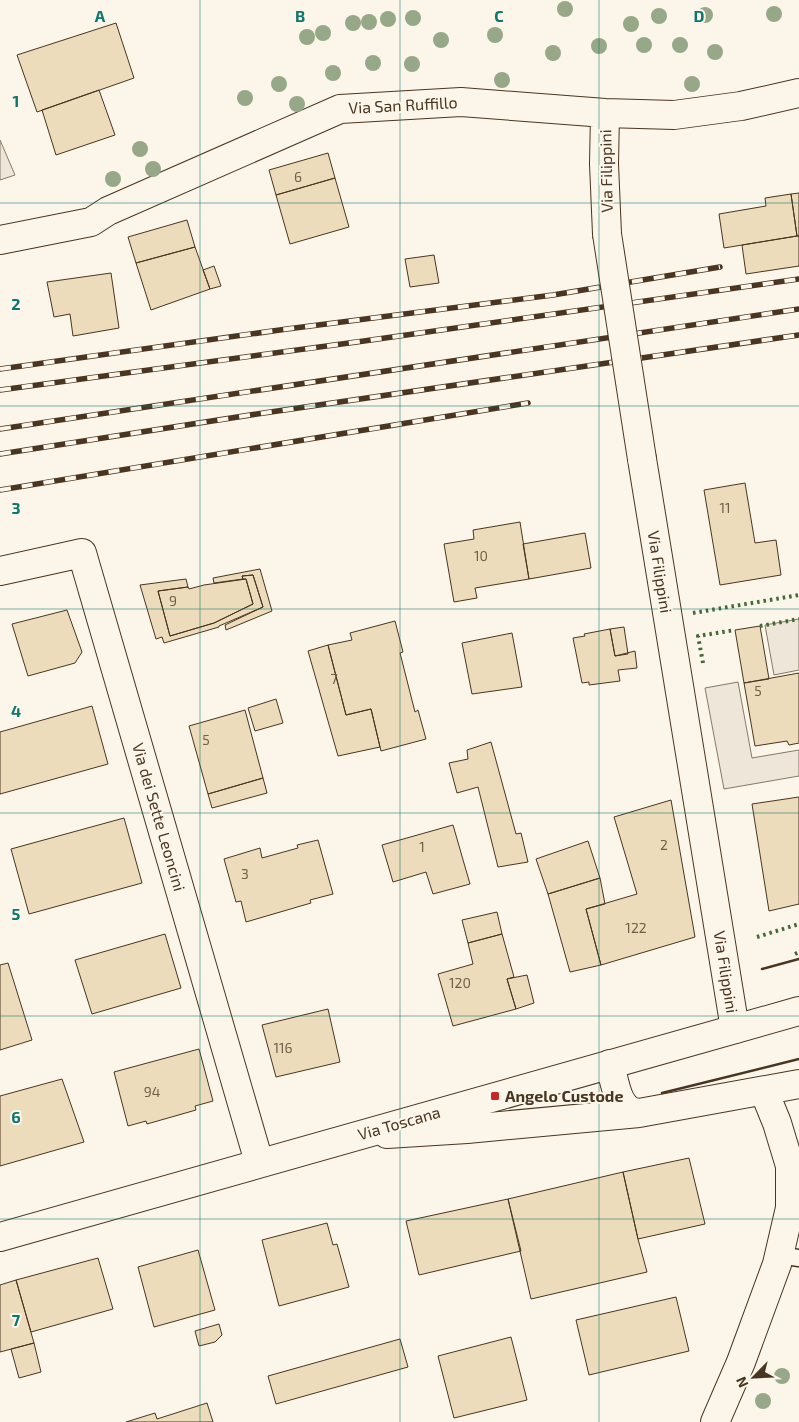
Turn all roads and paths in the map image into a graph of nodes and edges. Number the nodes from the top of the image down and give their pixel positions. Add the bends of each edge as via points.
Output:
1 (799, 93) edge
2 (605, 113) junction
3 (0, 240) edge
4 (0, 571) edge
5 (799, 1011) edge
6 (735, 1030) junction
7 (610, 1064) junction
8 (799, 1084) edge
9 (764, 1091) junction
10 (639, 1113) junction
11 (353, 1136) junction
12 (260, 1162) junction
13 (0, 1237) edge
14 (789, 1257) edge
15 (715, 1422) edge

1 - 2 street, Via San Ruffillo via 741,106 674,115
2 - 3 street, Via San Ruffillo via 461,102 340,109 108,211 91,222
2 - 6 street, Via Filippini, bridge via 607,234
4 - 12 street, Via dei Sette Leoncini via 82,553
5 - 6 street, Via Toscana
6 - 7 street, Via Toscana
7 - 10 street via 621,1102 629,1111
7 - 11 street, Via Toscana
8 - 9 street
9 - 10 street
9 - 14 street via 790,1166
10 - 11 street
11 - 12 street, Via Toscana
12 - 13 street, Via Toscana
14 - 15 street

